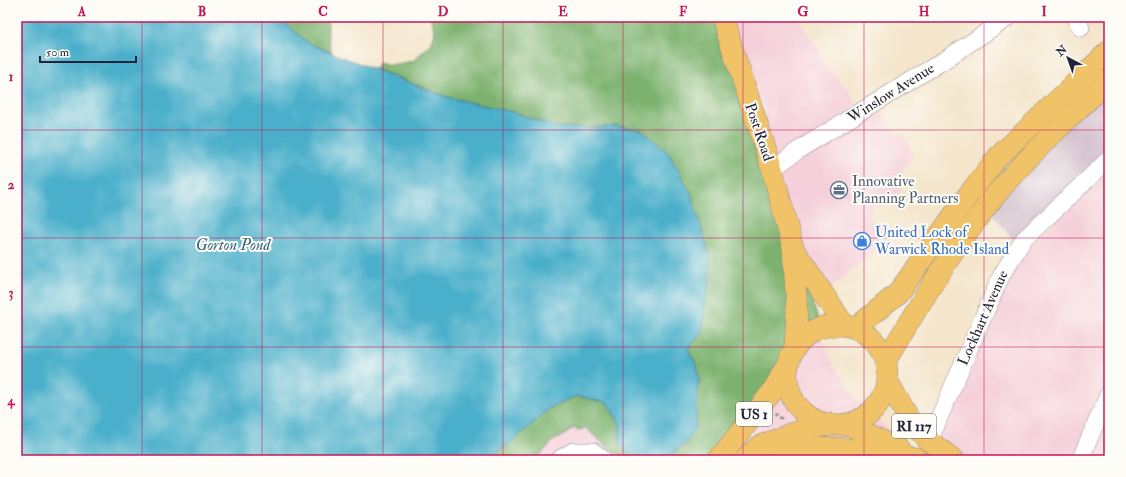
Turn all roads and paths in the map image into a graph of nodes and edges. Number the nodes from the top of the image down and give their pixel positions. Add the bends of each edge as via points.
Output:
1 (723, 17) edge
2 (1009, 17) edge
3 (1109, 51) edge
4 (1109, 80) edge
5 (1109, 158) edge
6 (772, 169) junction
7 (793, 248) junction
8 (850, 327) junction
9 (791, 357) junction
10 (886, 370) junction
11 (1109, 393) edge
12 (770, 408) dead end
13 (786, 424) dead end
14 (839, 425) junction
15 (923, 453) edge
16 (561, 459) edge
17 (604, 460) edge
18 (718, 460) edge
19 (745, 460) edge
20 (777, 460) edge
21 (954, 460) edge
22 (1080, 460) edge

1 - 6 main road, Post Road
2 - 6 street, Winslow Avenue
3 - 8 main road via 998,157 898,293
4 - 10 main road, US 1 via 1045,140 1002,188 940,270
5 - 15 street, Lockhart Avenue via 1024,239 1013,254
6 - 7 main road, Post Road
7 - 8 main road, Post Road
7 - 9 main road, Post Road via 797,308
8 - 9 main road, US 1 via 830,325 816,329 804,337
8 - 10 main road, Post Road via 869,336 879,347
9 - 14 main road, Post Road via 787,382 792,398 814,420
9 - 18 main road, US 1 via 772,392
10 - 14 main road, US 1 via 883,395 874,409 862,419
10 - 15 main road, RI 117
11 - 22 street
12 - 13 path
14 - 15 main road, Post Road
14 - 19 main road, US 1 via 792,433 758,447
15 - 20 main road, RI 117 via 836,447 801,452
15 - 21 main road, RI 117
16 - 17 street via 573,451 593,451

